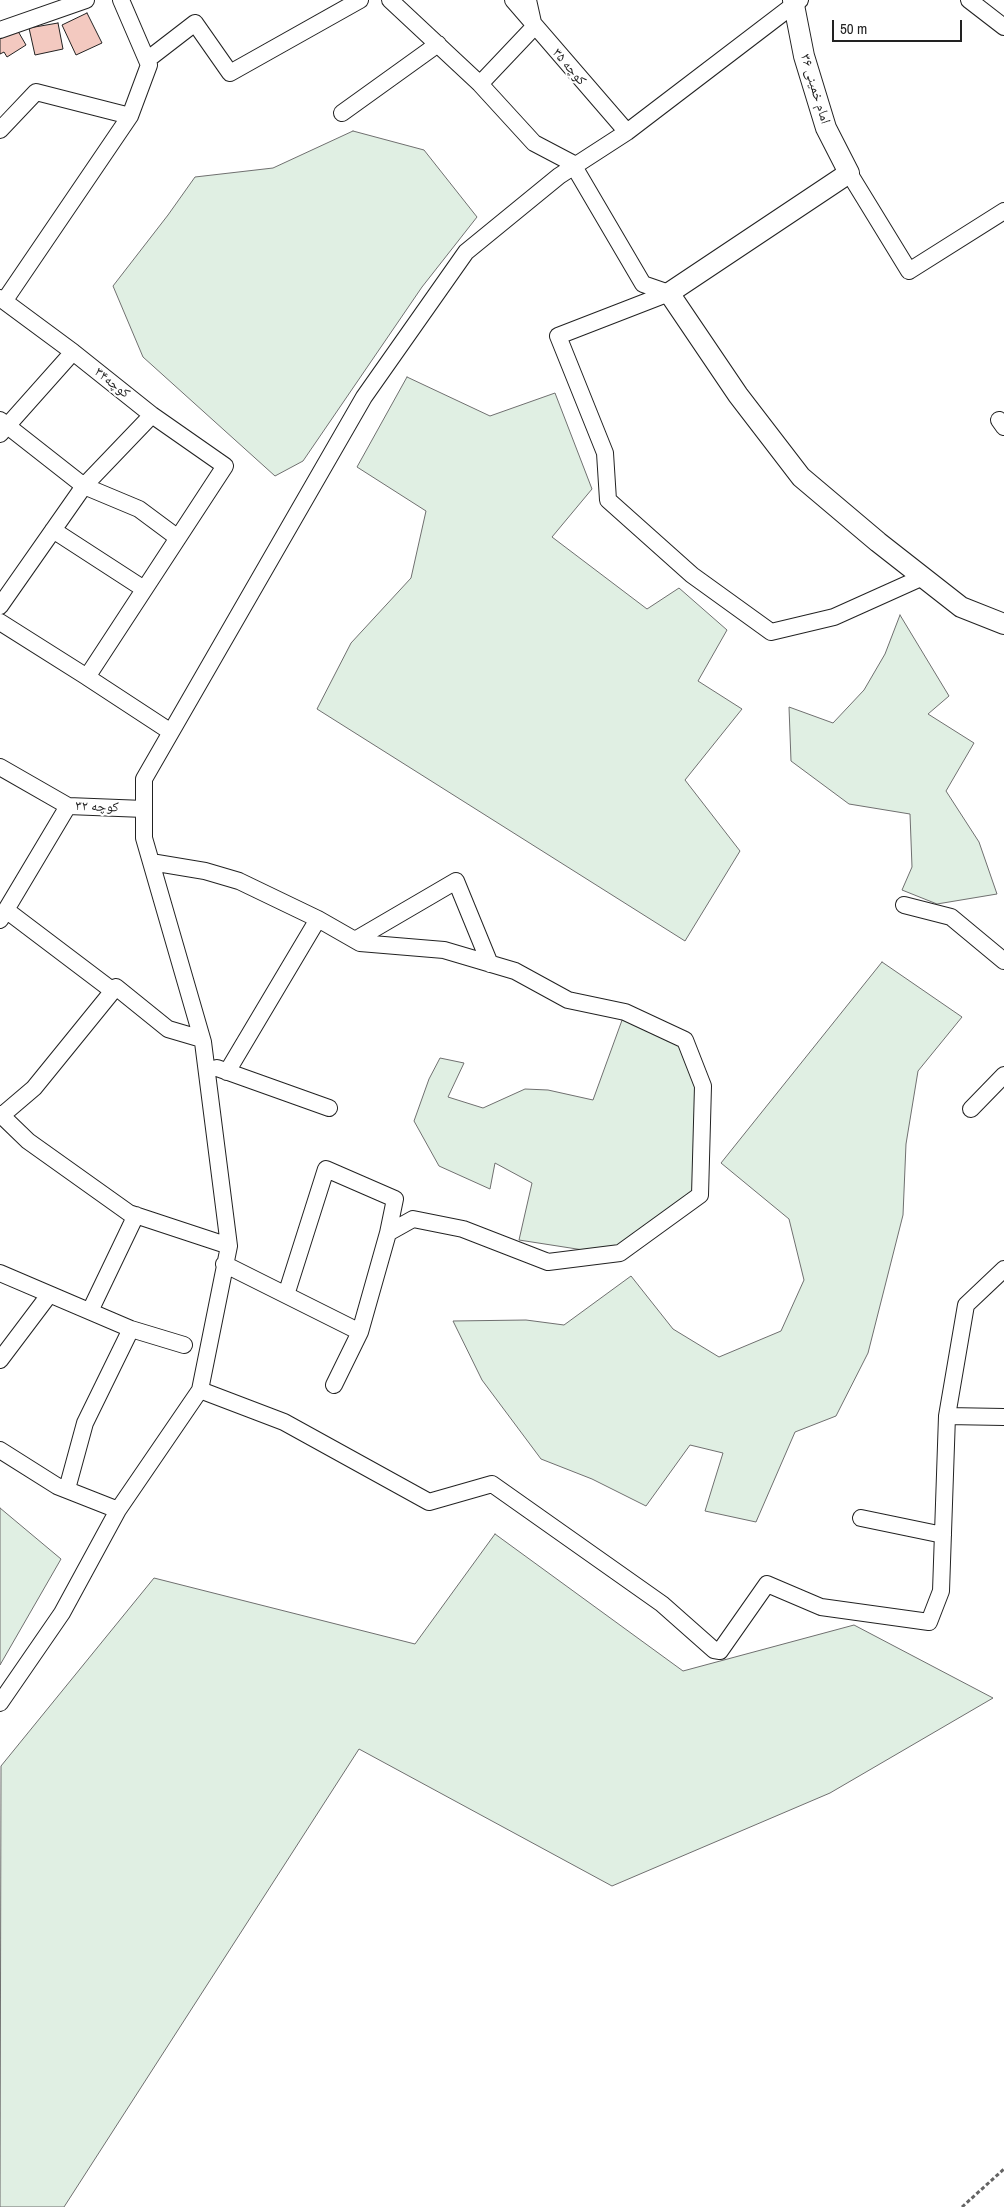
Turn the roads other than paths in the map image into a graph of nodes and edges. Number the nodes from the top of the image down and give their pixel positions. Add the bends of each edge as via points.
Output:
1 (86, 0) edge
2 (121, 0) edge
3 (360, 0) edge
4 (390, 0) edge
5 (513, 0) edge
6 (528, 0) edge
7 (969, 0) edge
8 (796, 2) edge
9 (1004, 26) edge
10 (534, 27) junction
11 (0, 30) edge
12 (438, 44) junction
13 (147, 60) junction
14 (480, 84) junction
15 (342, 113) dead end
16 (130, 116) junction
17 (0, 130) edge
18 (627, 132) junction
19 (574, 167) junction
20 (849, 174) junction
21 (1004, 211) edge
22 (669, 293) junction
23 (3, 299) edge
24 (73, 352) junction
25 (152, 415) junction
26 (2, 426) edge
27 (84, 486) junction
28 (53, 530) junction
29 (178, 538) junction
30 (923, 577) junction
31 (144, 589) junction
32 (0, 606) edge
33 (0, 622) edge
34 (1004, 624) edge
35 (87, 678) junction
36 (171, 732) junction
37 (0, 767) edge
38 (68, 806) junction
39 (144, 808) junction
40 (151, 862) junction
41 (904, 905) dead end
42 (3, 915) edge
43 (318, 919) junction
44 (355, 940) junction
45 (1004, 961) edge
46 (490, 964) junction
47 (113, 991) junction
48 (202, 1039) junction
49 (206, 1064) junction
50 (227, 1072) junction
51 (1004, 1075) edge
52 (329, 1108) dead end
53 (970, 1109) dead end
54 (1, 1116) edge
55 (136, 1215) junction
56 (388, 1233) junction
57 (229, 1246) junction
58 (224, 1264) junction
59 (1004, 1270) edge
60 (0, 1273) edge
61 (49, 1295) junction
62 (286, 1295) junction
63 (90, 1311) junction
64 (131, 1329) junction
65 (360, 1332) junction
66 (184, 1345) dead end
67 (0, 1360) edge
68 (334, 1384) dead end
69 (200, 1390) junction
70 (947, 1416) junction
71 (1004, 1417) edge
72 (0, 1450) edge
73 (67, 1489) junction
74 (118, 1510) junction
75 (861, 1518) dead end
76 (943, 1534) junction
77 (0, 1703) edge

1 - 11 street
2 - 13 street
3 - 13 street via 230,74 195,24
4 - 12 street
5 - 10 street, کوچه ۳۵
6 - 10 street
7 - 9 street
8 - 18 street
8 - 20 street, ۳۶ امام خمینی via 804,56 826,128
10 - 14 street
10 - 18 street, کوچه ۳۵
12 - 14 street
12 - 15 street
13 - 16 street via 149,65
14 - 19 street via 534,143
16 - 17 street via 36,92
16 - 23 street
18 - 19 street
19 - 22 street via 643,284
19 - 36 street via 466,252 450,273 364,397
20 - 21 street via 909,271
20 - 22 street
22 - 30 street via 738,394 801,477
22 - 30 street via 558,336 605,453 608,500 692,575 771,632 834,617
23 - 24 street, کوچه۳۴
24 - 25 street, کوچه۳۴
24 - 26 street
25 - 27 street
25 - 29 street, کوچه۳۴ via 225,466
26 - 27 street
27 - 28 street
27 - 29 street via 139,508
28 - 31 street
28 - 32 street
29 - 31 street
30 - 34 street via 961,607
31 - 35 street
33 - 35 street
35 - 36 street
36 - 39 street via 144,779
37 - 38 street, کوچه ۳۲
38 - 39 street, کوچه ۳۲
38 - 42 street
39 - 40 street via 144,838
40 - 43 street via 205,871 239,881
40 - 48 street
41 - 45 street via 952,917
42 - 47 street
43 - 44 street
43 - 50 street
44 - 46 street via 444,950
44 - 46 street via 456,881
46 - 56 street via 515,971 568,1000 625,1012 685,1040 703,1086 700,1195 620,1253 583,1258 548,1262 463,1230 413,1219
47 - 48 street via 116,987 168,1029
47 - 54 street via 34,1088
48 - 49 street
49 - 50 street
49 - 57 street
50 - 52 street
51 - 53 street
54 - 55 street via 28,1141
55 - 57 street
55 - 63 street
56 - 62 street via 395,1199 326,1169
56 - 65 street
57 - 58 street
58 - 62 street
58 - 69 street
59 - 70 street via 966,1306
60 - 61 street
61 - 63 street
61 - 67 street
62 - 65 street
63 - 64 street
64 - 66 street
64 - 73 street via 85,1423
65 - 68 street
69 - 74 street
69 - 76 street via 284,1422 429,1502 492,1484 662,1604 714,1650 720,1651 767,1584 821,1607 929,1622 941,1591
70 - 71 street
70 - 76 street
72 - 73 street
73 - 74 street
74 - 77 street via 62,1613
75 - 76 street

